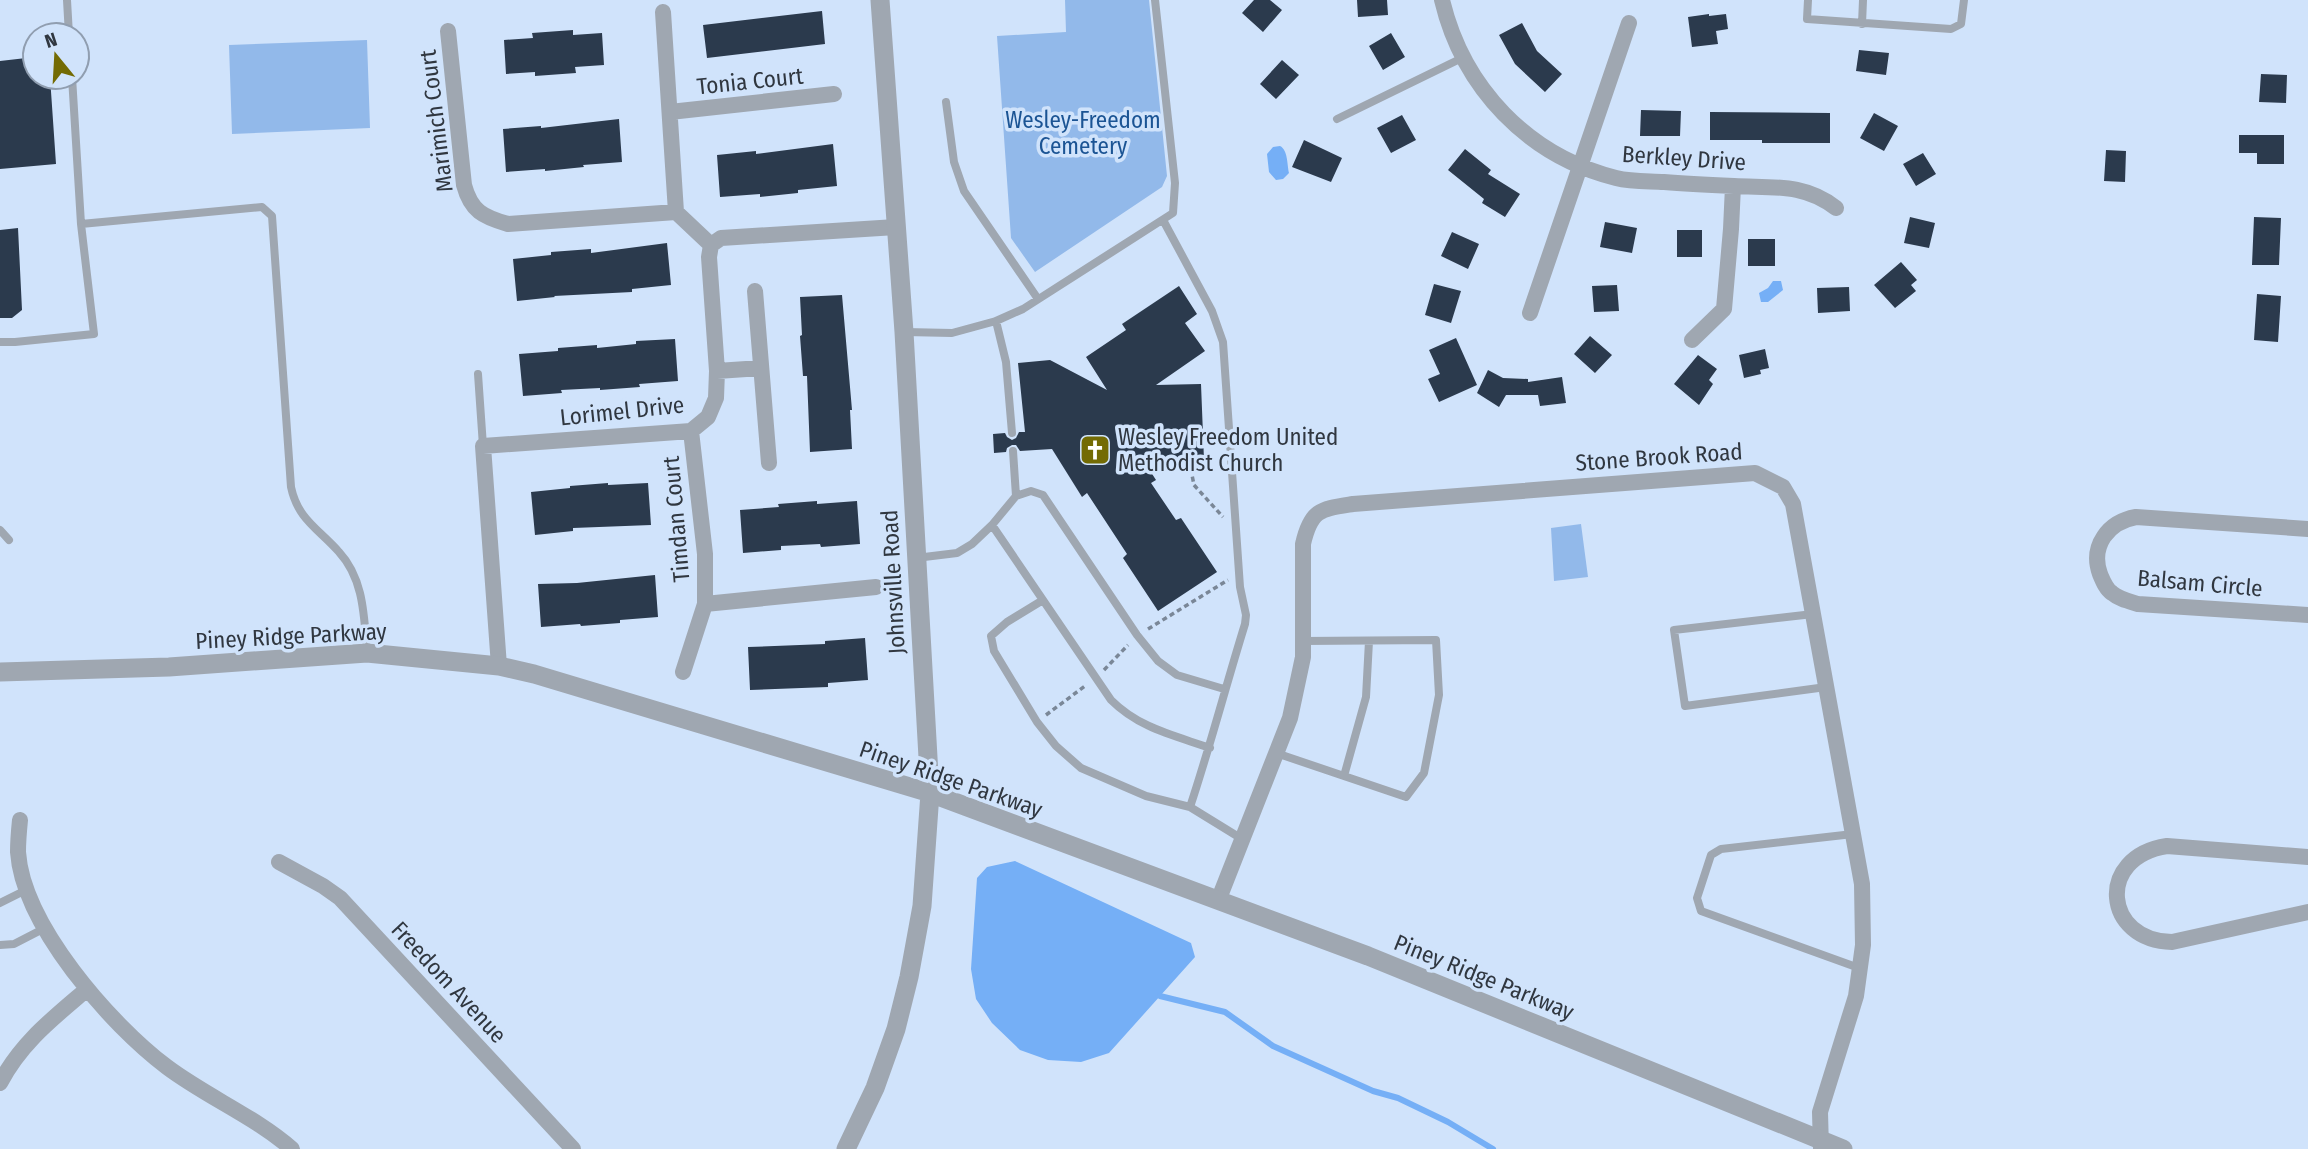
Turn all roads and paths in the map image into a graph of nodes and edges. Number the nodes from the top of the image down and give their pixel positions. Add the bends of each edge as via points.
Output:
1 (67, 0) edge
2 (880, 0) edge
3 (1155, 0) edge
4 (1442, 0) edge
5 (1808, 0) edge
6 (1863, 0) edge
7 (1964, 0) edge
8 (663, 12) dead end
9 (68, 21) edge
10 (1629, 23) dead end
11 (1862, 24) junction
12 (449, 31) dead end
13 (1462, 58) junction
14 (73, 91) edge
15 (834, 94) dead end
16 (946, 102) dead end
17 (670, 112) junction
18 (1337, 119) dead end
19 (1581, 165) junction
20 (1732, 186) junction
21 (1836, 208) dead end
22 (676, 212) junction
23 (1163, 220) junction
24 (81, 223) junction
25 (896, 227) junction
26 (711, 245) junction
27 (755, 291) dead end
28 (1038, 299) junction
29 (1530, 313) dead end
30 (996, 321) junction
31 (904, 332) junction
32 (1692, 340) dead end
33 (0, 342) edge
34 (761, 368) junction
35 (717, 372) junction
36 (478, 374) dead end
37 (691, 430) junction
38 (1012, 433) dead end
39 (483, 446) junction
40 (1013, 451) dead end
41 (1189, 460) dead end
42 (769, 463) dead end
43 (1016, 496) junction
44 (1226, 521) dead end
45 (992, 525) junction
46 (2308, 529) edge
47 (0, 530) edge
48 (9, 540) dead end
49 (916, 558) junction
50 (1232, 578) dead end
51 (876, 587) dead end
52 (1043, 600) junction
53 (705, 604) junction
54 (1813, 614) junction
55 (2308, 615) edge
56 (1138, 635) junction
57 (1303, 641) junction
58 (1369, 641) junction
59 (368, 653) junction
60 (499, 666) junction
61 (0, 671) edge
62 (683, 672) dead end
63 (1096, 678) junction
64 (1826, 687) junction
65 (1224, 689) junction
66 (1037, 722) junction
67 (1210, 748) junction
68 (1276, 753) junction
69 (1344, 776) junction
70 (930, 793) junction
71 (1191, 807) junction
72 (20, 820) dead end
73 (1853, 834) junction
74 (1241, 839) junction
75 (2308, 857) edge
76 (279, 862) dead end
77 (28, 889) junction
78 (1218, 901) junction
79 (0, 903) edge
80 (2308, 912) edge
81 (46, 928) junction
82 (0, 945) edge
83 (1860, 968) junction
84 (86, 990) junction
85 (0, 1083) edge
86 (1821, 1145) edge
87 (292, 1149) edge
88 (573, 1149) edge
89 (846, 1149) edge
90 (1843, 1149) edge

1 - 9 lane
2 - 25 street, Johnsville Road
3 - 23 lane via 1175,183 1173,213
4 - 13 street, Berkley Drive
5 - 11 lane via 1807,19
6 - 11 lane
7 - 11 lane via 1963,19 1955,28
8 - 17 street, Tonia Court
10 - 19 street
12 - 22 street, Marimich Court via 464,185 474,208 508,224
13 - 18 lane
13 - 19 street, Berkley Drive via 1476,82 1517,127
14 - 24 lane
15 - 17 street, Tonia Court
16 - 28 lane via 954,162 964,191
17 - 22 street, Tonia Court
19 - 20 street, Berkley Drive via 1617,178
19 - 29 street
20 - 21 street, Berkley Drive via 1808,192
20 - 32 street via 1724,309
22 - 26 street
23 - 28 lane
23 - 65 lane via 1212,311 1223,342 1240,587 1246,615
24 - 33 lane via 94,334
24 - 59 lane via 262,207 272,216 292,495 305,519 339,551 356,580
25 - 26 street via 721,238
25 - 31 street, Johnsville Road
26 - 35 street, Lorimel Drive
27 - 34 street
28 - 30 lane
30 - 31 lane via 951,333
30 - 38 lane via 1006,362
31 - 49 street, Johnsville Road
34 - 35 street
34 - 42 street
35 - 37 street, Lorimel Drive via 716,398 708,416
36 - 39 lane
37 - 39 street, Lorimel Drive
37 - 53 street, Timdan Court via 705,554
39 - 60 street
40 - 43 lane
41 - 44 path via 1194,485
43 - 45 lane
43 - 56 lane via 1031,491 1043,495
45 - 49 lane via 957,553
45 - 52 lane
46 - 55 street, Balsam Circle via 2125,519 2101,539 2097,561 2110,592 2138,604
47 - 48 lane
49 - 70 street, Johnsville Road
50 - 56 path
51 - 53 street, Timdan Court
52 - 63 lane
52 - 66 lane via 991,635 994,651
53 - 62 street, Timdan Court
54 - 57 street, Stone Brook Road via 1793,504 1783,488 1755,473 1331,507 1317,513 1307,526 1303,544
54 - 64 street, Stone Brook Road
54 - 64 lane via 1674,630 1685,706
56 - 63 path
56 - 65 lane via 1177,676
57 - 58 lane
57 - 68 street, Stone Brook Road via 1290,718
58 - 69 lane via 1366,697
58 - 69 lane via 1436,640 1438,695 1424,773 1406,797
59 - 60 street, Piney Ridge Parkway
59 - 61 street, Piney Ridge Parkway via 155,667
60 - 70 street, Piney Ridge Parkway
63 - 66 path
63 - 67 lane via 1125,714 1150,728
64 - 73 street, Stone Brook Road
65 - 67 lane
66 - 71 lane via 1081,768 1146,796
67 - 71 lane
68 - 69 lane
68 - 74 street, Stone Brook Road
70 - 78 street, Piney Ridge Parkway
70 - 89 street, Johnsville Road via 922,905 909,977 876,1088
71 - 74 lane
72 - 77 street via 18,853
73 - 83 street, Stone Brook Road via 1862,884
73 - 83 lane via 1721,849 1711,855 1697,898 1701,911
74 - 78 street, Stone Brook Road
75 - 80 street via 2167,846 2136,856 2119,879 2117,892 2125,919 2156,942
76 - 88 street, Freedom Avenue via 340,898
77 - 79 lane
77 - 81 street
78 - 86 street, Piney Ridge Parkway via 1368,956
81 - 82 lane via 14,944
81 - 84 street
83 - 86 street, Stone Brook Road via 1856,996 1820,1112
84 - 85 street via 32,1036
84 - 87 street via 167,1067
86 - 90 street, Piney Ridge Parkway

